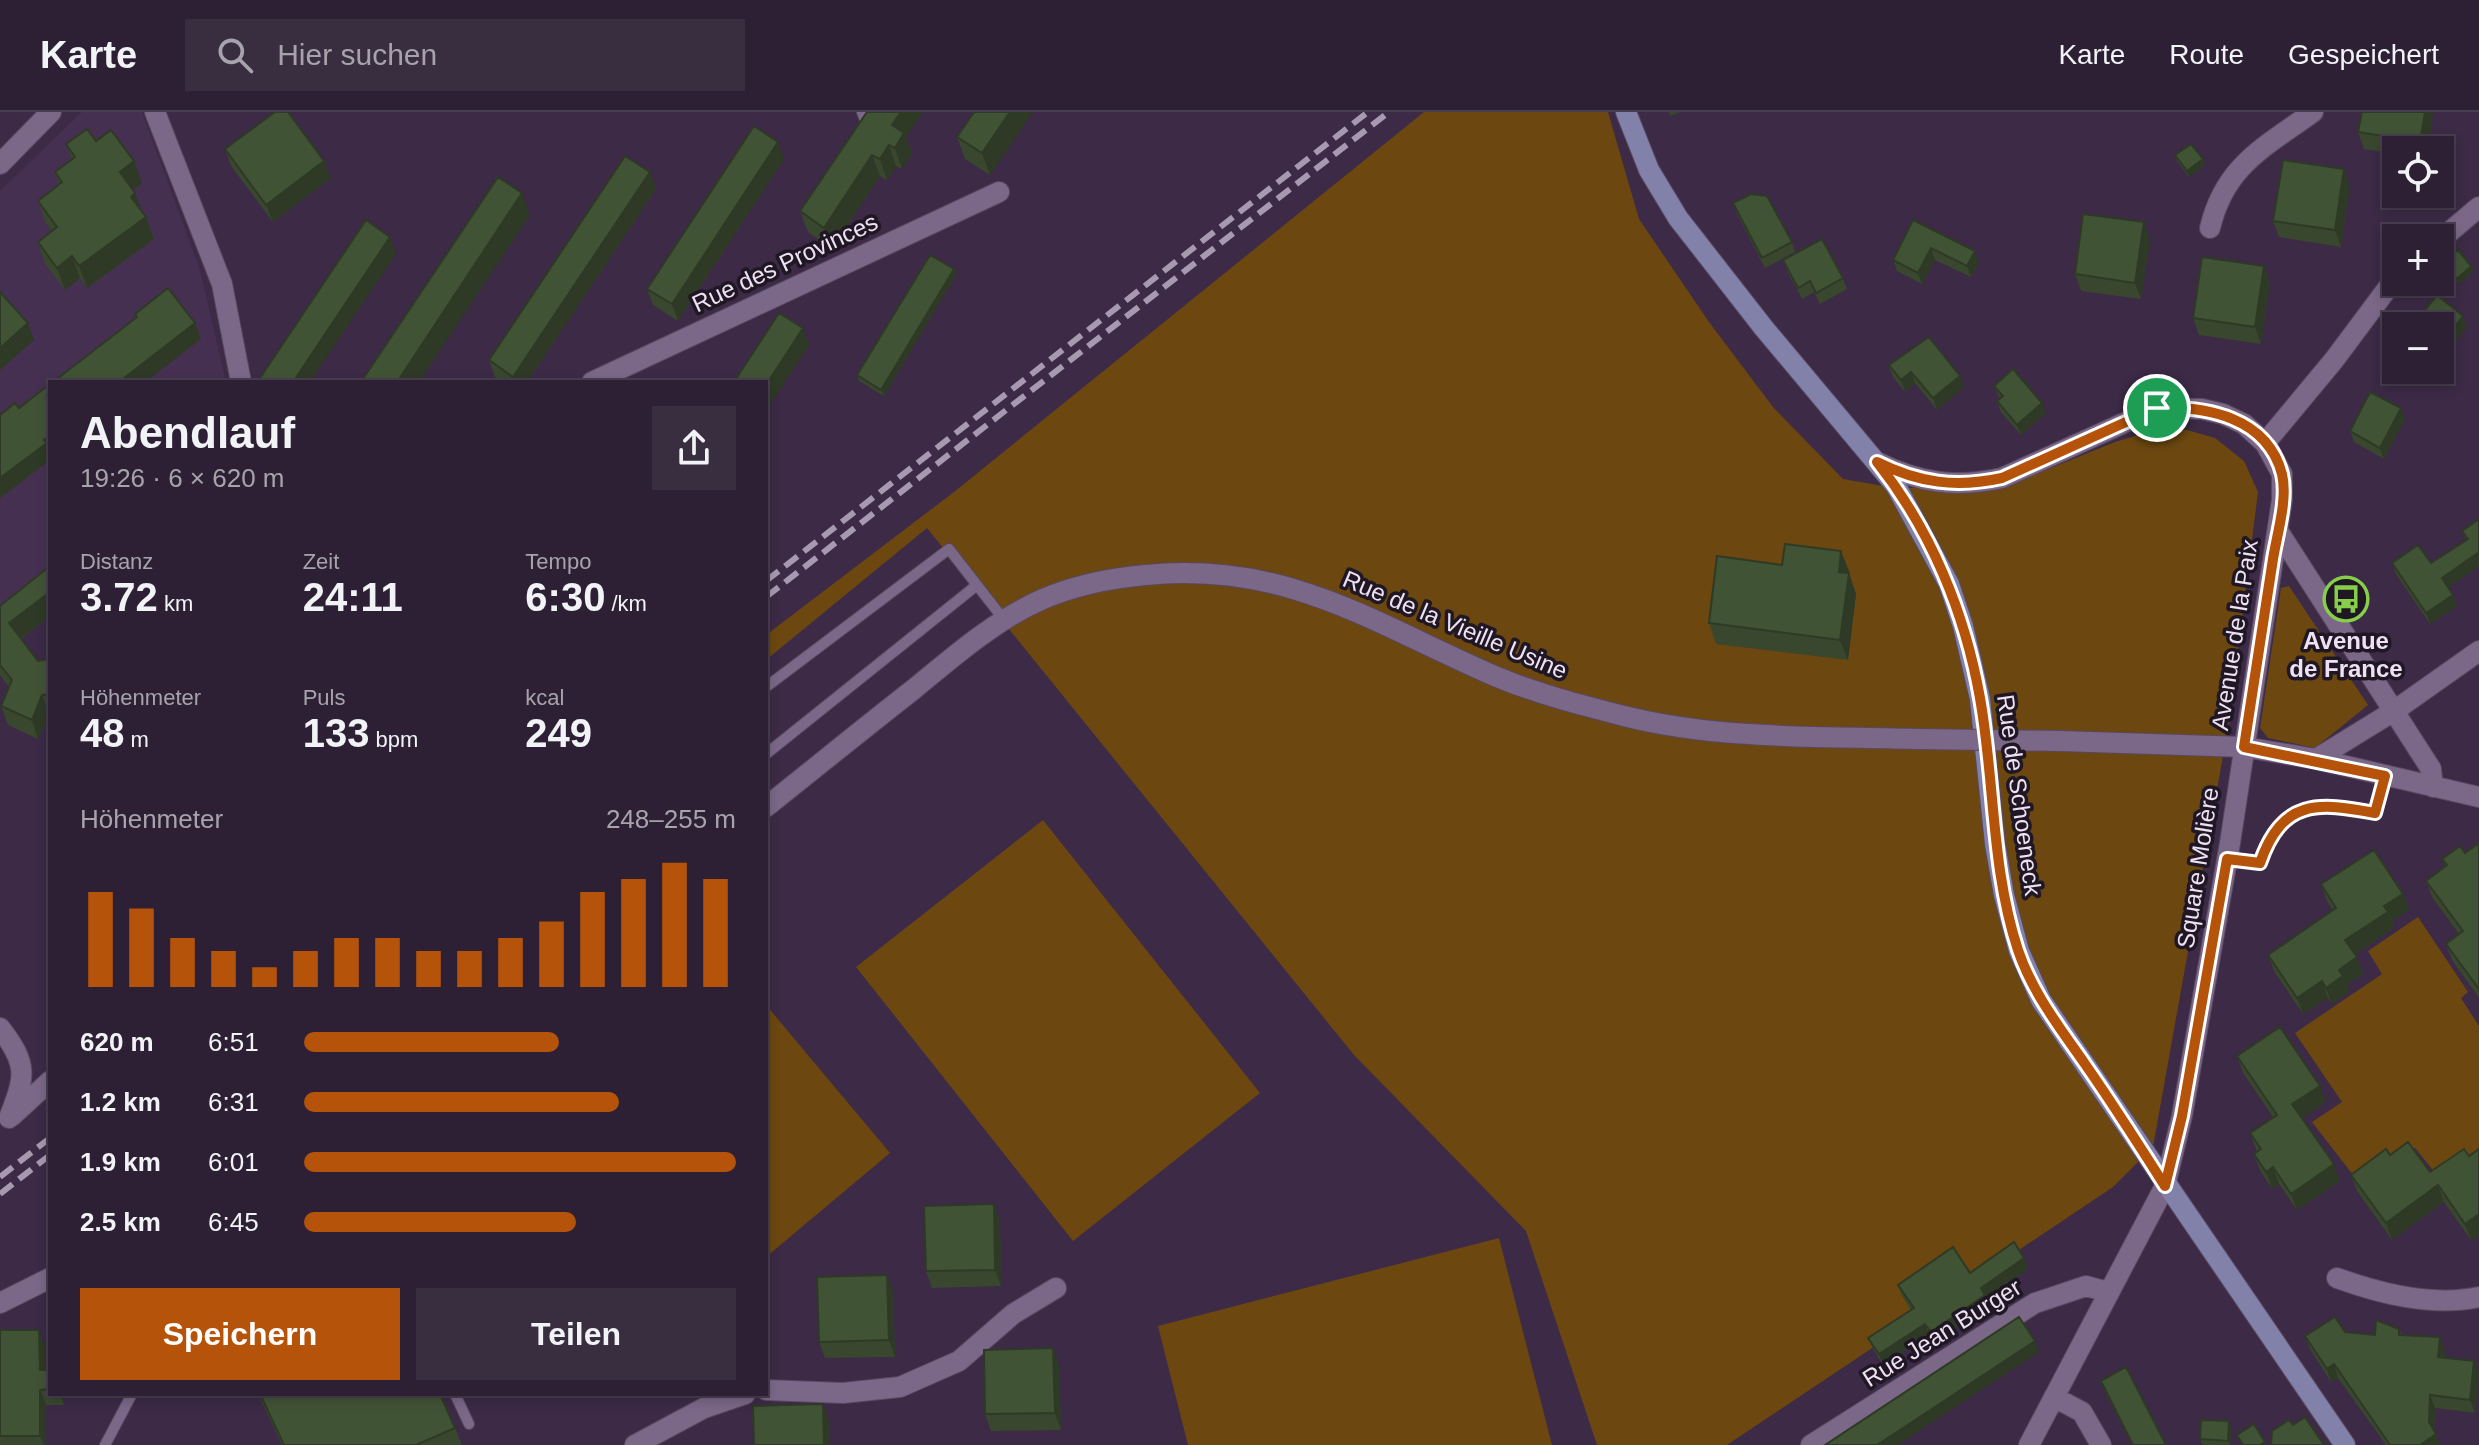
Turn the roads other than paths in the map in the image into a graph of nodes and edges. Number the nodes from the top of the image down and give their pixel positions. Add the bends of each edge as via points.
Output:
1 (51, 112) edge
2 (155, 112) edge
3 (1626, 112) edge
4 (2313, 112) edge
5 (0, 164) edge
6 (999, 192) dead end
7 (2479, 207) edge
8 (2210, 228) dead end
9 (2454, 228) edge
10 (2382, 295) edge
11 (241, 380) edge
12 (596, 380) edge
13 (2265, 443) junction
14 (1877, 462) junction
15 (2278, 531) junction
16 (977, 585) junction
17 (1005, 621) junction
18 (2479, 651) edge
19 (768, 685) edge
20 (2394, 711) junction
21 (2244, 747) junction
22 (768, 752) edge
23 (2316, 759) junction
24 (2385, 776) junction
25 (2433, 787) junction
26 (2479, 797) edge
27 (768, 805) edge
28 (2227, 859) junction
29 (0, 1028) edge
30 (48, 1083) edge
31 (4, 1121) edge
32 (2165, 1186) junction
33 (2337, 1278) dead end
34 (48, 1279) edge
35 (1056, 1288) dead end
36 (2108, 1292) junction
37 (2479, 1297) edge
38 (0, 1303) edge
39 (768, 1390) edge
40 (131, 1396) edge
41 (456, 1396) edge
42 (739, 1396) edge
43 (2054, 1397) junction
44 (469, 1424) dead end
45 (105, 1445) edge
46 (635, 1445) edge
47 (1811, 1445) edge
48 (2029, 1445) edge
49 (2101, 1445) edge
50 (2345, 1445) edge

1 - 5 street
2 - 11 street via 222,284
3 - 14 main road, Rue de Schoeneck via 1649,170 1678,218
4 - 8 street via 2232,176 2217,198
6 - 12 street, Rue des Provinces
7 - 9 street
10 - 13 street
13 - 14 street, Avenue de la Paix via 2223,414 2157,408 2002,478 1975,484 1921,480
13 - 15 street, Avenue de la Paix via 2282,474
14 - 32 main road, Rue de Schoeneck via 1924,534 1963,626 1980,699 1995,844 2019,951 2041,1000
15 - 20 street, Avenue de la Paix
15 - 21 street, Avenue de la Paix
16 - 17 lane
16 - 19 lane via 949,549
16 - 22 lane
17 - 21 street, Rue de la Vieille Usine, bridge via 1078,586 1174,572 1222,573 1334,600 1499,677 1627,717 1686,728 1785,737
17 - 27 street, Rue de la Vieille Usine via 979,636
18 - 20 street
20 - 23 street
20 - 25 street, Avenue de la Paix via 2431,769
21 - 23 street
21 - 28 street, Square Molière
23 - 24 street
24 - 25 street
24 - 28 lane via 2375,813 2328,804 2305,808 2269,838 2260,863
25 - 26 street
28 - 32 street, Square Molière
29 - 31 street via 18,1057 24,1080
30 - 31 street
32 - 36 street
32 - 50 main road, Rue de Schoeneck
33 - 37 street via 2414,1299
34 - 38 street
35 - 39 street via 1013,1314 959,1361 900,1387 843,1393
36 - 43 street
36 - 47 street, Rue Jean Burger via 2086,1286 2035,1303
40 - 45 lane
41 - 44 lane
42 - 46 street via 704,1408
43 - 48 street
43 - 49 street via 2082,1412

